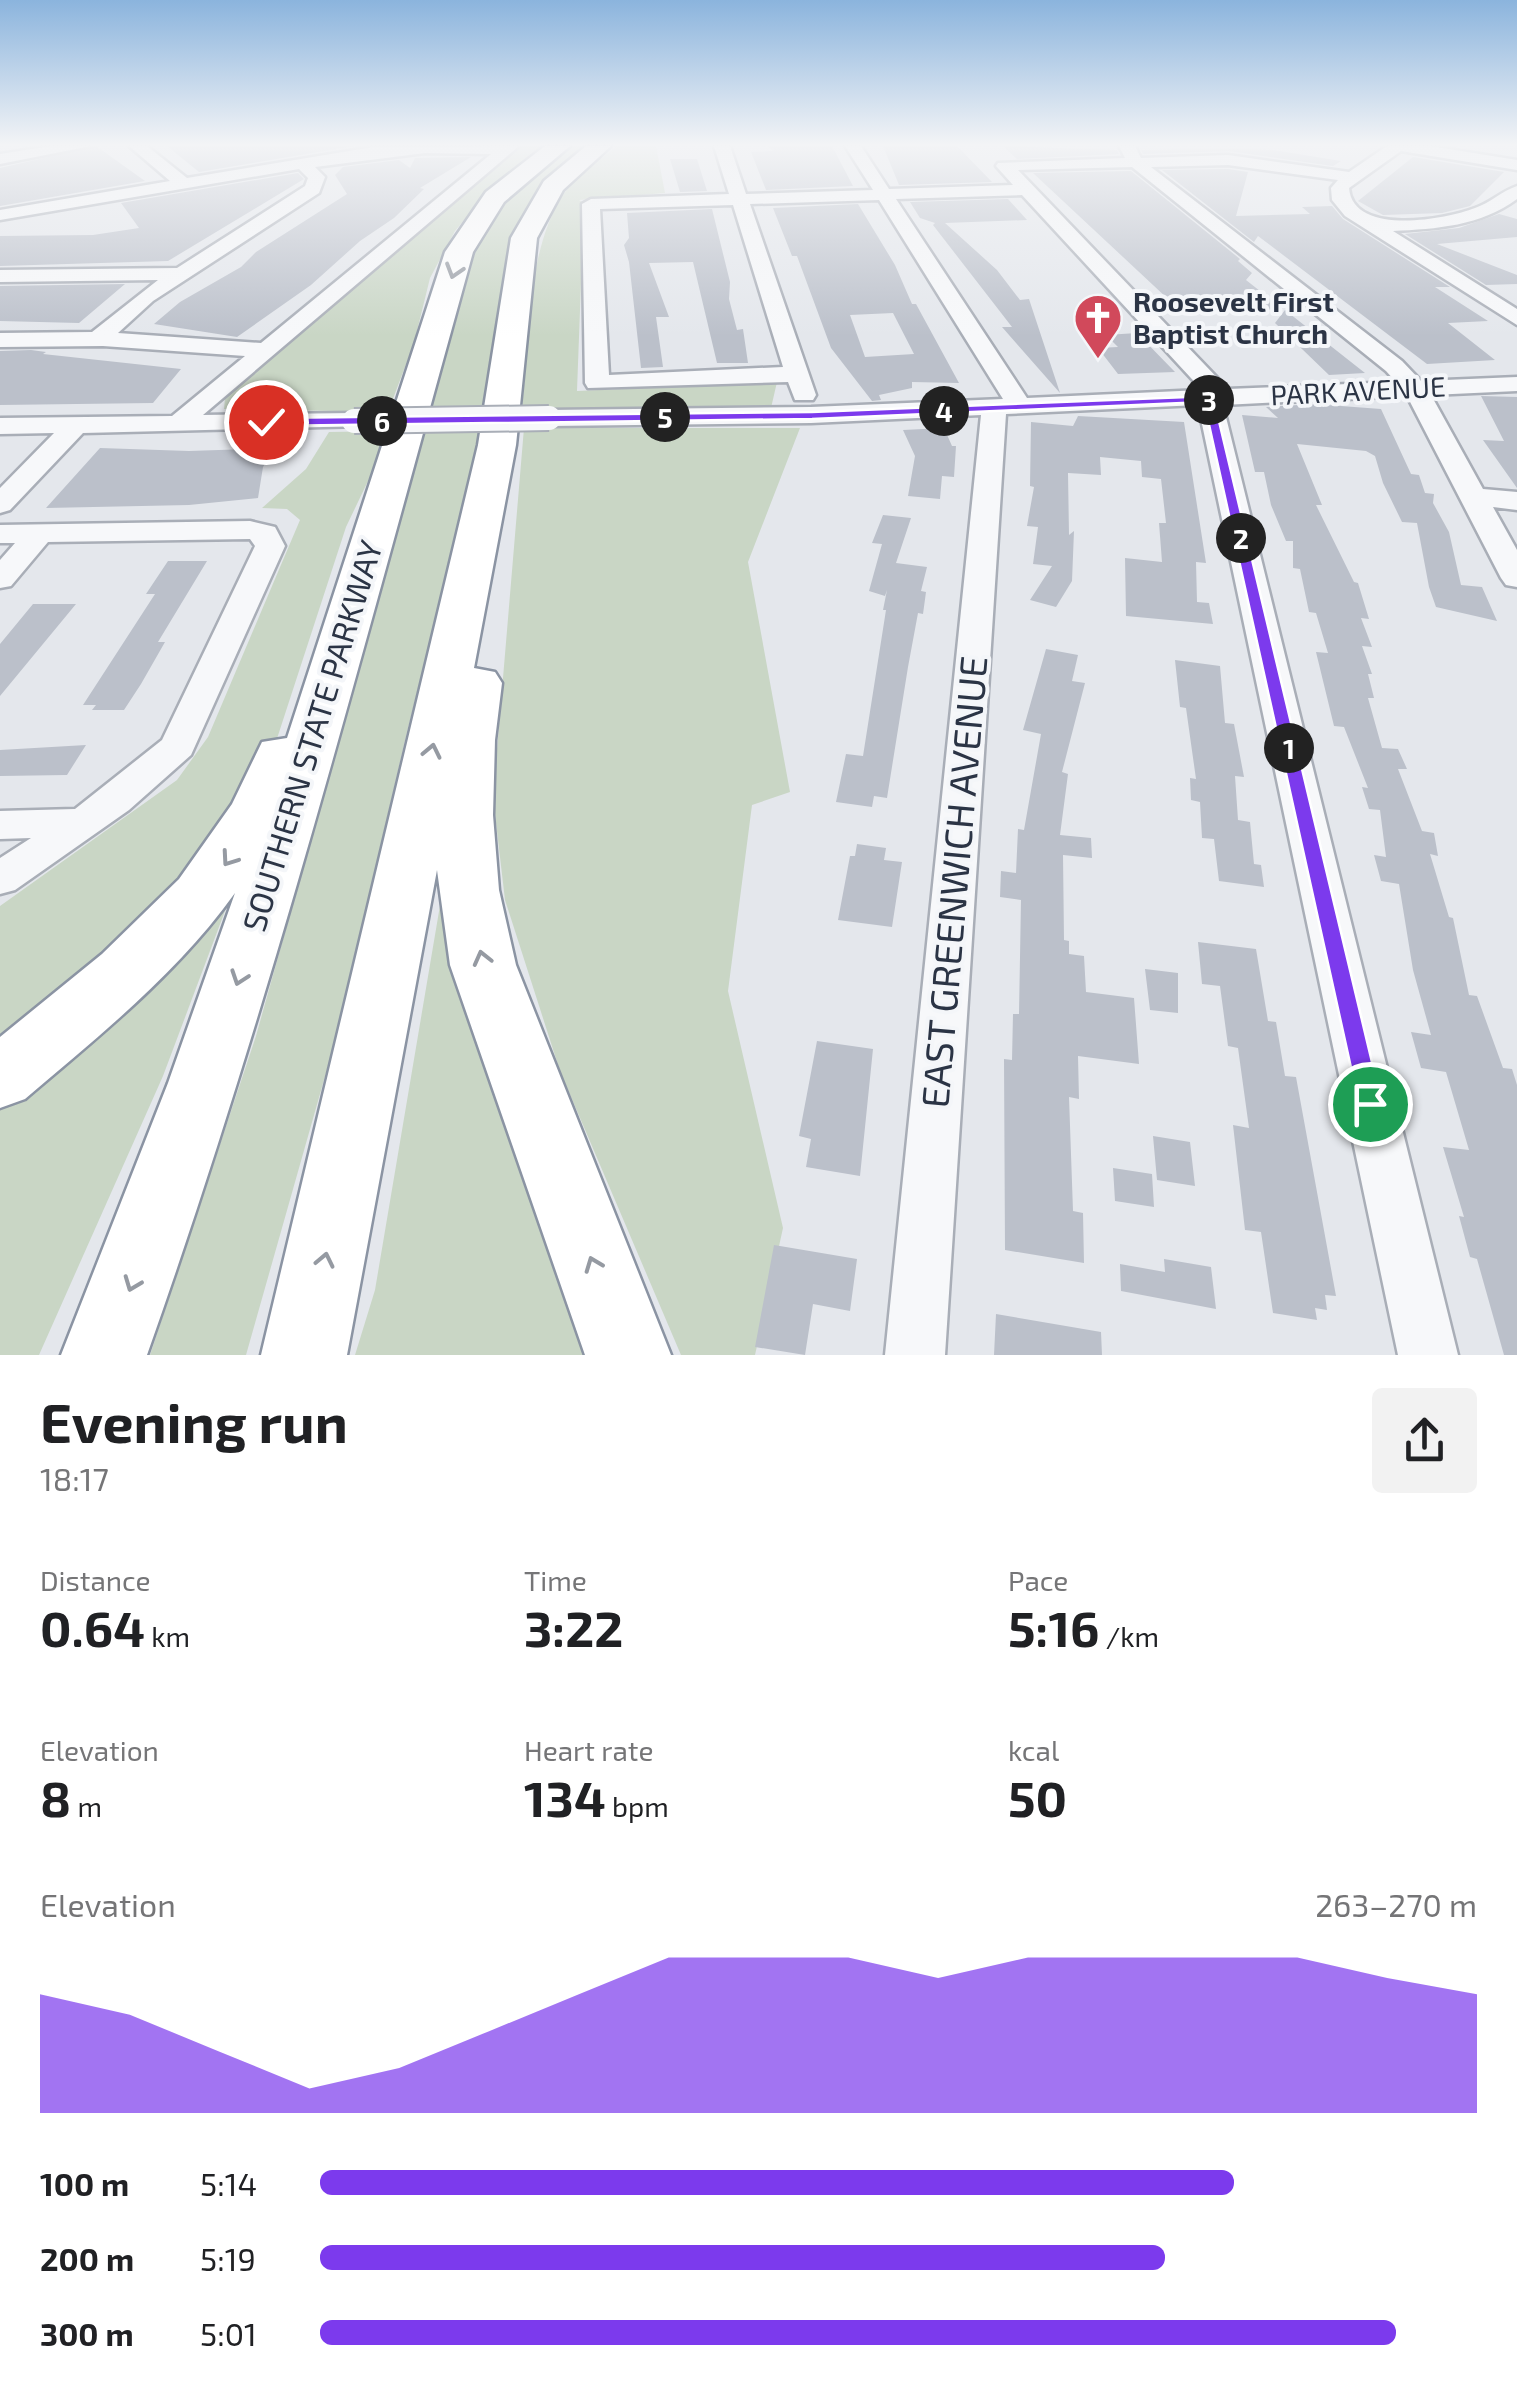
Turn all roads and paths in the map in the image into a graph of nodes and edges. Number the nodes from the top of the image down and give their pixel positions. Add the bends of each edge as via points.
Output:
1 (35, 209) edge
2 (77, 209) edge
3 (282, 209) edge
4 (434, 209) edge
5 (487, 209) edge
6 (540, 209) edge
7 (591, 209) edge
8 (742, 209) edge
9 (893, 209) edge
10 (1044, 209) edge
11 (1200, 209) edge
12 (1353, 209) edge
13 (1492, 209) edge
14 (0, 215) edge
15 (98, 220) dead end
16 (1374, 226) junction
17 (182, 274) junction
18 (0, 276) edge
19 (1517, 318) edge
20 (98, 339) junction
21 (0, 340) edge
22 (263, 350) junction
23 (796, 374) junction
24 (1517, 384) edge
25 (1415, 389) junction
26 (1216, 398) junction
27 (1007, 407) junction
28 (812, 415) junction
29 (179, 423) junction
30 (77, 424) junction
31 (0, 426) edge
32 (1473, 497) junction
33 (1517, 501) edge
34 (0, 504) edge
35 (40, 533) junction
36 (0, 534) edge
37 (477, 538) junction
38 (1517, 578) edge
39 (0, 580) edge
40 (360, 584) junction
41 (85, 822) junction
42 (0, 825) edge
43 (0, 879) edge
44 (0, 1078) edge
45 (104, 1355) edge
46 (304, 1355) edge
47 (628, 1355) edge
48 (915, 1355) edge
49 (1428, 1355) edge

1 - 14 street
2 - 15 street
3 - 17 street
4 - 22 street
5 -> 40 highway, SOUTHERN STATE PARKWAY via 459,252
6 - 37 highway via 524,238 497,445
7 - 23 street via 596,383
8 - 23 street
9 - 27 street
10 - 26 street
11 - 25 street
12 - 16 street
13 - 16 street via 1466,219
16 - 19 street
17 - 18 street
17 - 20 street
20 - 21 street
20 - 22 street
22 - 29 street
23 - 28 street
24 - 25 street, PARK AVENUE
25 - 26 street, PARK AVENUE
25 - 32 street
26 - 27 street, PARK AVENUE
26 - 49 street
27 - 28 street, PARK AVENUE
27 - 48 street, EAST GREENWICH AVENUE
28 - 29 street, PARK AVENUE, bridge
29 - 30 street, PARK AVENUE
30 - 31 street, PARK AVENUE
30 - 34 street
32 - 33 street
32 - 38 street
35 - 36 street
35 - 39 street
35 - 41 street via 231,530 265,533 270,546 178,746
46 -> 37 highway
47 -> 37 highway via 501,1020 474,925 464,798 488,625
40 -> 44 highway via 312,657 270,783 229,860 134,963
40 -> 45 highway, SOUTHERN STATE PARKWAY via 256,926
41 - 42 street
41 - 43 street

